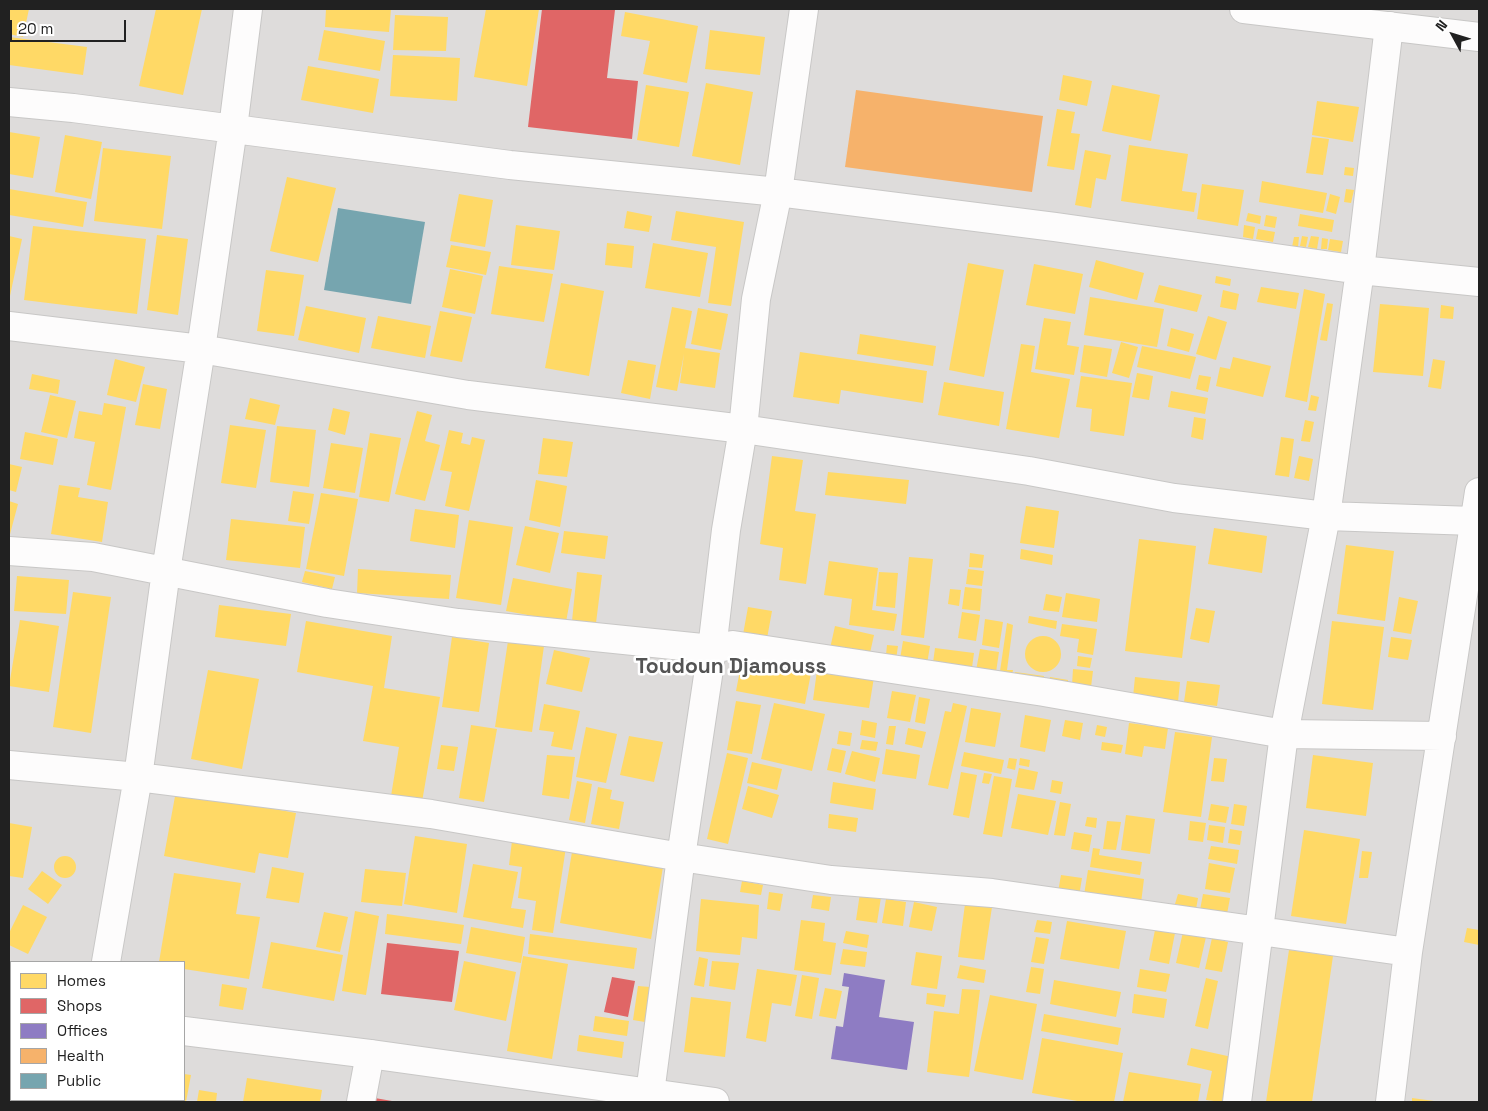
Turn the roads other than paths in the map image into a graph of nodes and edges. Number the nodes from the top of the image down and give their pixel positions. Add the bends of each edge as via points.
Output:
1 (248, 9) edge
2 (804, 9) edge
3 (1244, 9) edge
4 (1389, 26) junction
5 (1479, 37) edge
6 (9, 102) edge
7 (233, 128) junction
8 (778, 192) junction
9 (1360, 270) junction
10 (1479, 282) edge
11 (9, 326) edge
12 (201, 349) junction
13 (743, 429) junction
14 (1479, 492) edge
15 (1326, 516) junction
16 (1474, 521) junction
17 (9, 551) edge
18 (166, 571) junction
19 (712, 649) junction
20 (1284, 734) junction
21 (1442, 736) junction
22 (9, 765) edge
23 (138, 777) junction
24 (681, 857) junction
25 (1258, 932) junction
26 (1408, 952) junction
27 (106, 961) edge
28 (185, 1031) edge
29 (370, 1054) junction
30 (650, 1093) junction
31 (360, 1102) edge
32 (715, 1102) edge
33 (1237, 1102) edge
34 (1390, 1102) edge

1 - 7 street
2 - 8 street
3 - 4 street
4 - 5 street
4 - 9 street
6 - 7 street
7 - 8 street via 510,165
7 - 12 street
8 - 9 street
8 - 13 street via 756,299
9 - 10 street
9 - 15 street
11 - 12 street
12 - 13 street via 468,395
12 - 18 street
13 - 15 street via 1030,471 1174,498
13 - 19 street via 726,530
14 - 16 street
15 - 16 street
15 - 20 street
16 - 21 street
17 - 18 street via 93,557
18 - 19 street via 327,603 458,623
18 - 23 street
19 - 20 street via 743,647 1044,692
19 - 24 street
20 - 21 street
20 - 25 street
21 - 26 street
22 - 23 street
23 - 24 street via 431,814
23 - 27 street
24 - 25 street via 831,880 992,893
24 - 30 street
25 - 26 street
25 - 33 street
26 - 34 street
28 - 29 street
29 - 30 street
29 - 31 street
30 - 32 street

